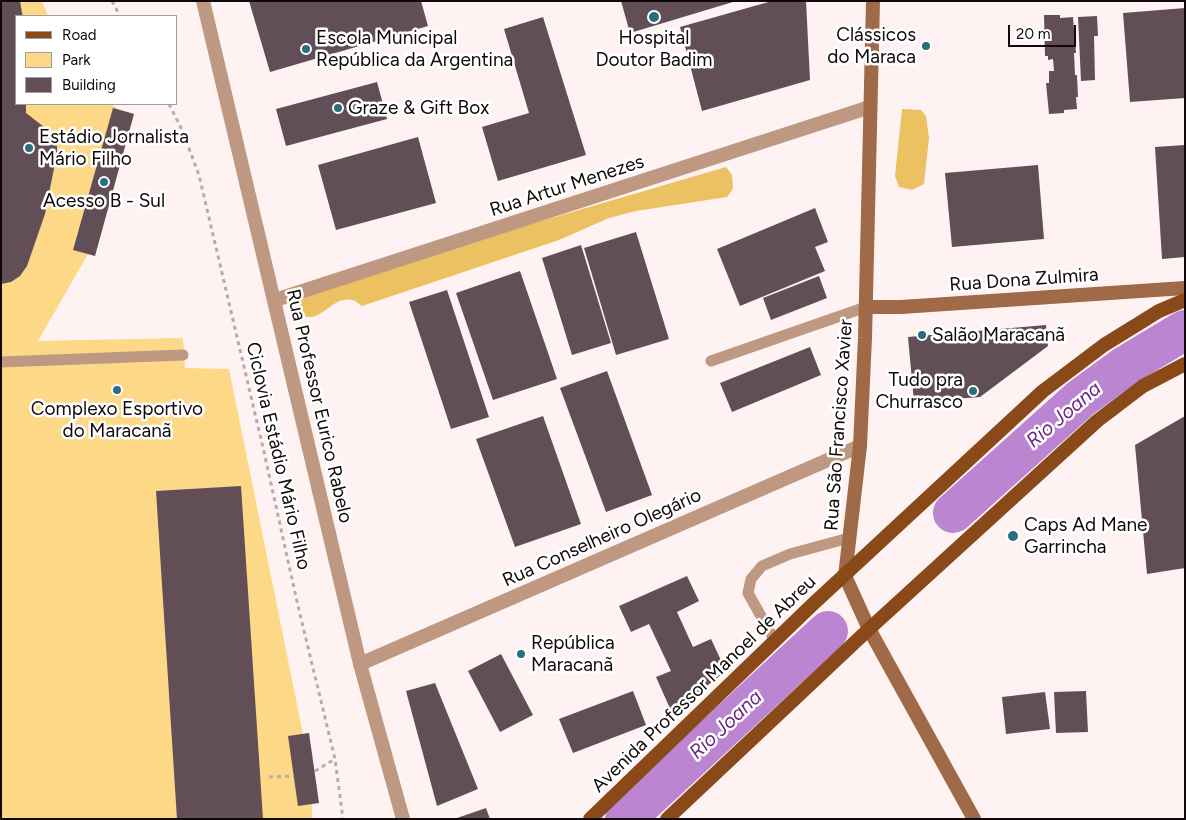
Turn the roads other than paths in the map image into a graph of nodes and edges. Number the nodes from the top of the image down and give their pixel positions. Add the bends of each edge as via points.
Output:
1 (203, 1) edge
2 (873, 1) edge
3 (870, 107) junction
4 (1185, 288) edge
5 (275, 300) junction
6 (1185, 300) edge
7 (866, 307) junction
8 (184, 355) dead end
9 (711, 361) dead end
10 (1, 362) edge
11 (1185, 364) edge
12 (860, 446) junction
13 (849, 538) junction
14 (845, 576) junction
15 (869, 629) junction
16 (775, 641) junction
17 (360, 664) junction
18 (403, 819) edge
19 (590, 819) edge
20 (667, 819) edge
21 (974, 819) edge

1 - 5 street, Rua Professor Eurico Rabelo
2 - 3 main road, Rua São Francisco Xavier
3 - 5 street, Rua Artur Menezes
3 - 7 main road, Rua São Francisco Xavier
4 - 7 main road, Rua Dona Zulmira via 901,308
5 - 17 street, Rua Professor Eurico Rabelo
6 - 14 main road, Avenida Professor Manoel de Abreu via 1159,311 1104,345 1043,391
7 - 9 lane
7 - 12 main road, Rua São Francisco Xavier
8 - 10 lane
11 - 15 main road via 1143,386 1097,421
12 - 13 main road, Rua São Francisco Xavier
12 - 17 street, Rua Conselheiro Olegário
13 - 14 main road, Rua São Francisco Xavier
13 - 16 lane via 790,554 762,566 751,579 748,593
14 - 15 main road
14 - 16 main road, Avenida Professor Manoel de Abreu
15 - 20 main road
15 - 21 main road
16 - 19 main road, Avenida Professor Manoel de Abreu
17 - 18 street, Rua Professor Eurico Rabelo

